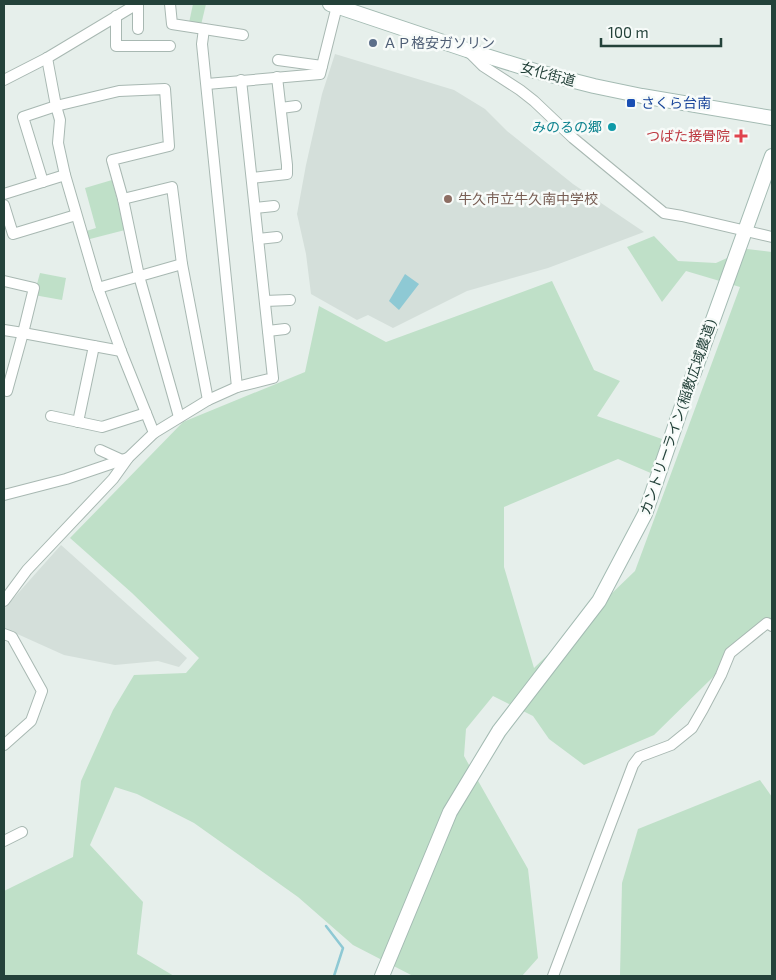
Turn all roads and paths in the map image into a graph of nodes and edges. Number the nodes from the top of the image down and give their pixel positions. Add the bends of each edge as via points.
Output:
1 (137, 4) edge
2 (170, 4) edge
3 (334, 5) edge
4 (116, 16) junction
5 (138, 29) dead end
6 (204, 29) junction
7 (243, 35) dead end
8 (170, 46) dead end
9 (468, 50) junction
10 (47, 58) junction
11 (278, 60) dead end
12 (322, 66) junction
13 (277, 77) junction
14 (4, 80) edge
15 (241, 80) junction
16 (207, 84) junction
17 (56, 106) junction
18 (296, 106) dead end
19 (281, 108) junction
20 (772, 118) edge
21 (772, 156) edge
22 (65, 175) junction
23 (252, 178) junction
24 (42, 182) junction
25 (4, 194) edge
26 (124, 199) junction
27 (4, 204) edge
28 (274, 206) dead end
29 (255, 208) junction
30 (76, 215) junction
31 (744, 231) junction
32 (277, 237) dead end
33 (772, 237) edge
34 (258, 239) junction
35 (182, 264) junction
36 (139, 276) junction
37 (4, 281) edge
38 (98, 288) junction
39 (290, 300) dead end
40 (265, 301) junction
41 (285, 329) dead end
42 (4, 330) edge
43 (268, 331) junction
44 (23, 333) junction
45 (94, 346) junction
46 (121, 351) junction
47 (237, 387) junction
48 (4, 390) edge
49 (208, 400) junction
50 (146, 413) junction
51 (51, 416) dead end
52 (179, 417) junction
53 (78, 422) junction
54 (154, 433) junction
55 (100, 450) dead end
56 (125, 459) junction
57 (4, 495) edge
58 (4, 601) edge
59 (772, 626) edge
60 (4, 634) edge
61 (4, 745) edge
62 (22, 832) dead end
63 (4, 842) edge
64 (382, 976) edge
65 (552, 976) edge

1 - 4 street
1 - 5 street
2 - 6 street via 172,24
3 - 9 street, 女化街道
3 - 12 street
4 - 8 street via 116,46
4 - 10 street
6 - 7 street
6 - 16 street via 202,44
9 - 20 street, 女化街道 via 594,86
9 - 31 street via 484,66 534,101 573,138 664,213
10 - 14 street
10 - 17 street
11 - 12 street
12 - 13 street via 320,74
13 - 15 street
13 - 19 street
15 - 16 street
15 - 23 street
16 - 47 street
17 - 22 street via 60,120 58,143
17 - 24 street via 23,117
17 - 26 street via 119,92 165,89 170,146 112,160
18 - 19 street
19 - 23 street via 286,174
21 - 31 street, カントリーライン(稲敷広域農道)
22 - 24 street
22 - 30 street
23 - 29 street
24 - 25 street
26 - 35 street via 172,187
26 - 36 street
27 - 30 street via 13,234
28 - 29 street
29 - 34 street
30 - 38 street
31 - 33 street
31 - 64 street, カントリーライン(稲敷広域農道) via 645,514 599,601 499,731 450,812
32 - 34 street
34 - 40 street
35 - 36 street
35 - 49 street
36 - 38 street
36 - 52 street
37 - 44 street via 34,288
38 - 46 street
39 - 40 street
40 - 43 street
41 - 43 street
42 - 44 street
43 - 47 street via 273,378
44 - 45 street
44 - 48 street via 7,391
45 - 46 street
45 - 53 street
46 - 50 street
47 - 49 street
49 - 52 street
50 - 53 street via 102,427
50 - 54 street
51 - 53 street
52 - 54 street
54 - 56 street
55 - 56 street
56 - 57 street
56 - 58 street via 113,479 27,570
59 - 65 street via 767,624 730,653 692,728 671,745 639,757 633,765
60 - 61 street via 12,638 42,691 31,721
62 - 63 street

